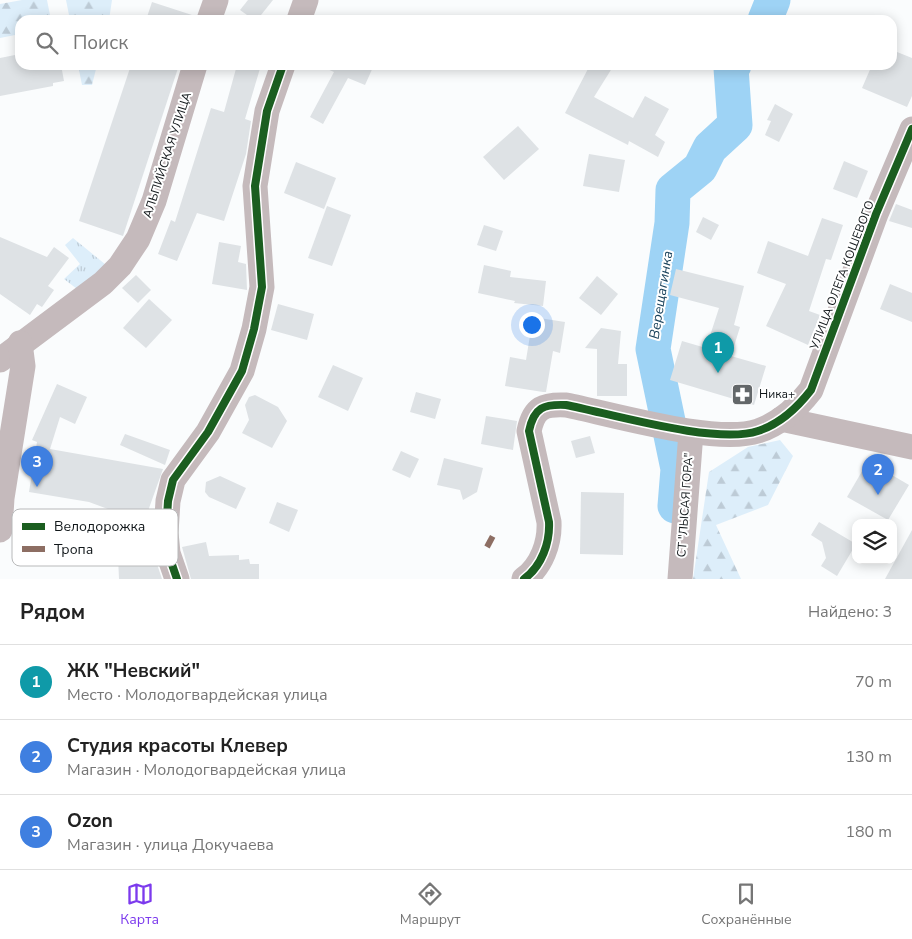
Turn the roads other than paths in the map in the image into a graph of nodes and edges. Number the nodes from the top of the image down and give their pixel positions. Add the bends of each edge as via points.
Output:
1 (216, 0) edge
2 (306, 0) edge
3 (211, 15) edge
4 (301, 15) edge
5 (193, 70) edge
6 (281, 70) edge
7 (912, 129) edge
8 (20, 343) junction
9 (0, 360) edge
10 (781, 419) junction
11 (691, 432) junction
12 (912, 447) edge
13 (167, 509) edge
14 (0, 530) edge
15 (172, 566) edge
16 (177, 579) edge
17 (524, 579) edge
18 (680, 579) edge

1 - 3 street
2 - 4 street
5 - 8 street, АЛЬПИЙСКАЯ УЛИЦА via 154,201 138,239 120,266 102,283
6 - 13 street via 267,111 255,186 262,287 256,320 242,371 208,432 173,480
7 - 10 street, УЛИЦА ОЛЕГА КОШЕВОГО via 876,214 811,390 798,407
8 - 9 street, АЛЬПИЙСКАЯ УЛИЦА
8 - 14 street via 23,366
10 - 11 street, УЛИЦА ОЛЕГА КОШЕВОГО via 757,432
10 - 12 street
11 - 17 street, УЛИЦА ОЛЕГА КОШЕВОГО via 566,404 550,404 540,409 532,418 529,431 550,536 545,551
11 - 18 street, СТ "ЛЫСАЯ ГОРА"
15 - 16 street

